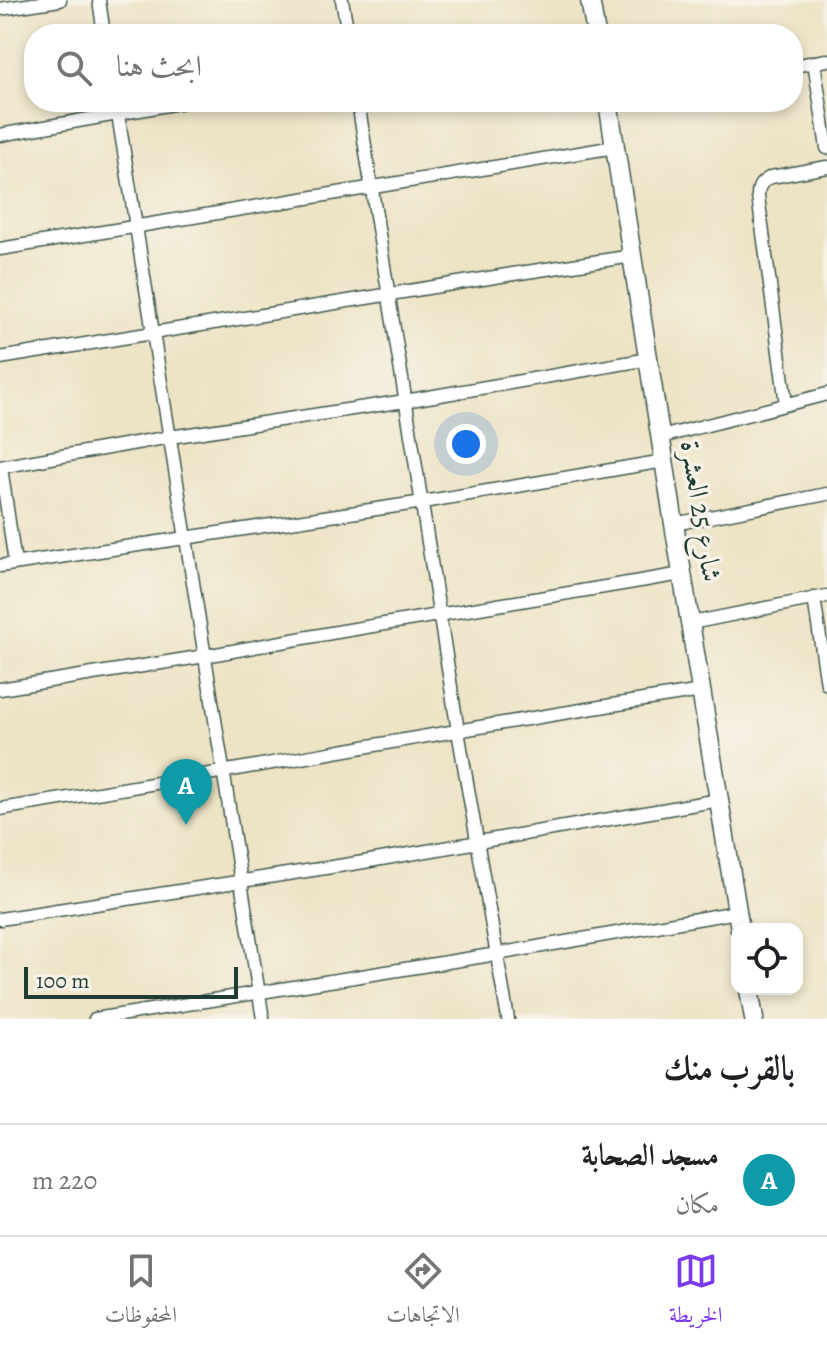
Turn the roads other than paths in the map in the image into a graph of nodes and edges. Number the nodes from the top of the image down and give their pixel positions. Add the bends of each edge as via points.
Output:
1 (60, 0) edge
2 (99, 0) edge
3 (342, 0) edge
4 (590, 0) edge
5 (0, 9) edge
6 (103, 24) edge
7 (346, 24) edge
8 (594, 24) edge
9 (821, 61) edge
10 (96, 112) edge
11 (118, 112) edge
12 (360, 112) edge
13 (610, 112) edge
14 (0, 135) edge
15 (615, 147) junction
16 (827, 148) edge
17 (827, 167) edge
18 (371, 188) junction
19 (136, 225) junction
20 (0, 249) edge
21 (633, 256) junction
22 (388, 295) junction
23 (153, 332) junction
24 (0, 358) edge
25 (649, 359) junction
26 (827, 394) edge
27 (405, 401) junction
28 (786, 404) junction
29 (170, 437) junction
30 (661, 437) junction
31 (664, 461) junction
32 (0, 467) edge
33 (827, 494) edge
34 (423, 502) junction
35 (674, 524) junction
36 (186, 539) junction
37 (15, 563) junction
38 (0, 566) edge
39 (682, 574) junction
40 (820, 597) edge
41 (441, 615) junction
42 (691, 623) junction
43 (205, 656) junction
44 (827, 684) edge
45 (0, 689) edge
46 (702, 691) junction
47 (458, 731) junction
48 (223, 771) junction
49 (719, 800) junction
50 (0, 809) edge
51 (478, 843) junction
52 (242, 880) junction
53 (0, 919) edge
54 (738, 920) edge
55 (497, 954) junction
56 (260, 992) junction
57 (750, 995) edge
58 (95, 1019) edge
59 (263, 1019) edge
60 (508, 1019) edge
61 (754, 1019) edge

1 - 5 street
2 - 6 street
3 - 7 street
4 - 8 street
9 - 16 street
10 - 14 street
11 - 19 street
12 - 18 street
13 - 15 street, شارع 25 العشرة
15 - 18 street
15 - 21 street, شارع 25 العشرة
17 - 28 street via 771,177 758,187
18 - 19 street
18 - 22 street
19 - 20 street
19 - 23 street
21 - 22 street
21 - 25 street, شارع 25 العشرة
22 - 23 street
22 - 27 street
23 - 24 street
23 - 29 street
25 - 27 street
25 - 30 street, شارع 25 العشرة
26 - 28 street
27 - 29 street
27 - 34 street
28 - 30 street
29 - 32 street
29 - 36 street
30 - 31 street, شارع 25 العشرة
31 - 34 street
31 - 35 street, شارع 25 العشرة
32 - 37 street
33 - 35 street
34 - 36 street
34 - 41 street
35 - 39 street, شارع 25 العشرة
36 - 37 street
36 - 43 street
37 - 38 street
39 - 41 street
39 - 42 street, شارع 25 العشرة
40 - 42 street
40 - 44 street
41 - 43 street
41 - 47 street
42 - 46 street, شارع 25 العشرة
43 - 45 street
43 - 48 street
46 - 47 street
46 - 49 street, شارع 25 العشرة
47 - 48 street
47 - 51 street
48 - 50 street
48 - 52 street
49 - 51 street
49 - 54 street, شارع 25 العشرة
51 - 52 street
51 - 55 street
52 - 53 street
52 - 56 street
54 - 55 street
55 - 56 street
55 - 60 street
56 - 58 street
56 - 59 street
57 - 61 street

